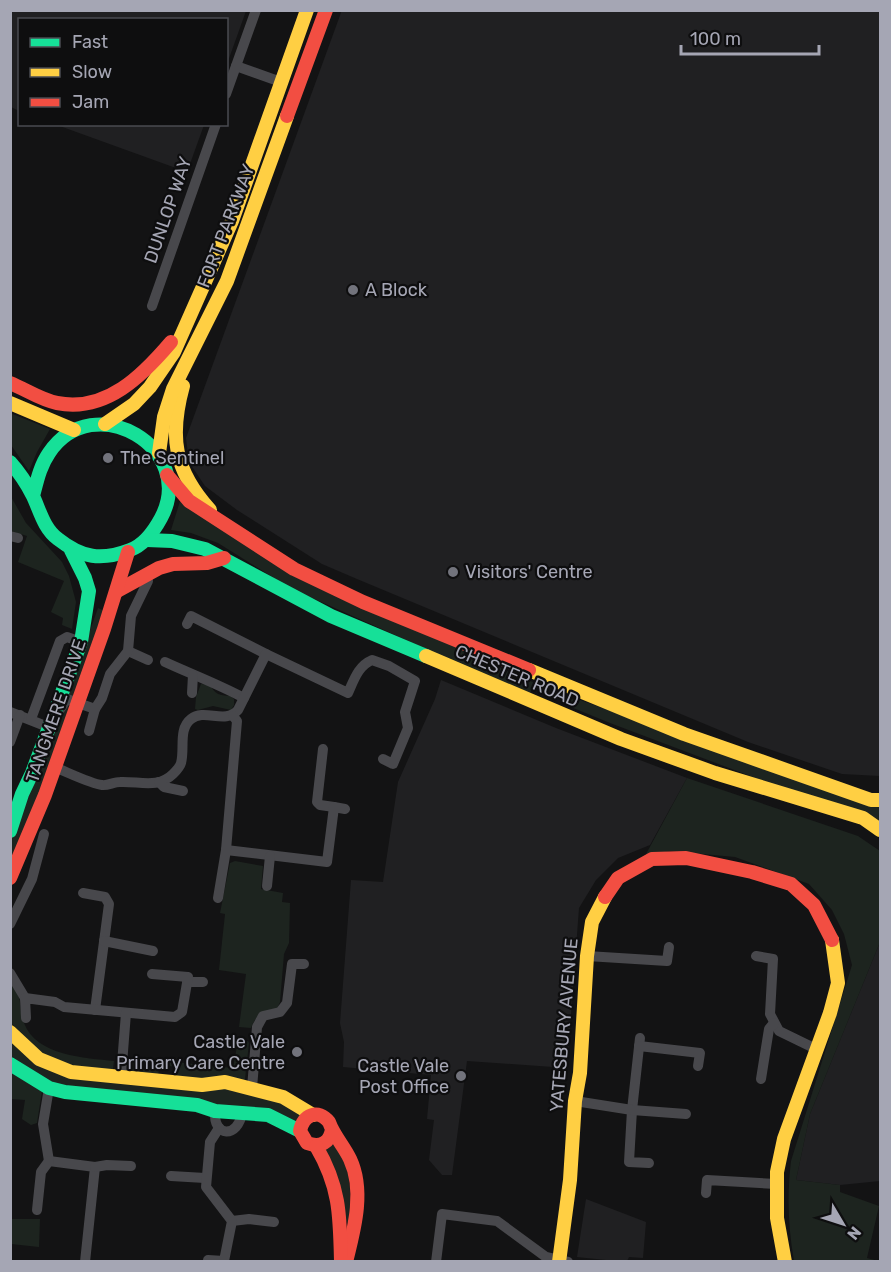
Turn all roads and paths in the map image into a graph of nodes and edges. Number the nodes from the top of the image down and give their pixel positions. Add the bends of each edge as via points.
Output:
1 (256, 10) edge
2 (307, 10) edge
3 (326, 10) edge
4 (236, 66) junction
5 (281, 82) junction
6 (228, 88) edge
7 (215, 126) edge
8 (227, 281) junction
9 (199, 299) junction
10 (152, 306) dead end
11 (10, 383) edge
12 (10, 403) edge
13 (105, 424) junction
14 (74, 430) junction
15 (159, 453) junction
16 (10, 462) edge
17 (167, 475) junction
18 (33, 496) junction
19 (223, 524) junction
20 (147, 540) junction
21 (71, 550) junction
22 (128, 552) junction
23 (224, 558) junction
24 (148, 581) dead end
25 (117, 591) junction
26 (187, 624) dead end
27 (81, 642) junction
28 (475, 648) junction
29 (128, 651) junction
30 (266, 654) junction
31 (148, 660) dead end
32 (165, 662) dead end
33 (193, 675) junction
34 (192, 693) dead end
35 (243, 700) junction
36 (78, 703) junction
37 (95, 710) junction
38 (555, 712) junction
39 (20, 716) edge
40 (233, 716) junction
41 (48, 727) junction
42 (89, 731) dead end
43 (10, 742) edge
44 (323, 749) dead end
45 (382, 759) dead end
46 (54, 767) junction
47 (159, 782) junction
48 (835, 788) junction
49 (880, 790) edge
50 (183, 791) dead end
51 (880, 800) edge
52 (821, 806) junction
53 (880, 830) edge
54 (10, 831) edge
55 (44, 834) dead end
56 (880, 839) edge
57 (226, 850) junction
58 (270, 856) junction
59 (12, 875) edge
60 (32, 879) junction
61 (267, 886) dead end
62 (83, 893) dead end
63 (218, 898) dead end
64 (10, 924) edge
65 (104, 941) junction
66 (669, 947) dead end
67 (153, 951) dead end
68 (588, 956) junction
69 (756, 956) dead end
70 (304, 964) dead end
71 (10, 973) edge
72 (152, 974) dead end
73 (187, 982) junction
74 (203, 982) dead end
75 (25, 998) junction
76 (95, 1010) junction
77 (126, 1013) junction
78 (26, 1018) dead end
79 (774, 1023) junction
80 (10, 1032) edge
81 (816, 1049) junction
82 (10, 1064) edge
83 (698, 1066) dead end
84 (121, 1077) junction
85 (761, 1079) dead end
86 (49, 1088) junction
87 (252, 1089) junction
88 (575, 1101) junction
89 (632, 1110) junction
90 (215, 1111) junction
91 (242, 1113) junction
92 (313, 1114) junction
93 (686, 1114) dead end
94 (219, 1128) junction
95 (332, 1129) junction
96 (300, 1131) junction
97 (316, 1146) junction
98 (49, 1161) junction
99 (649, 1163) dead end
100 (131, 1166) dead end
101 (95, 1167) junction
102 (171, 1176) dead end
103 (205, 1178) junction
104 (776, 1184) junction
105 (706, 1193) dead end
106 (36, 1210) dead end
107 (232, 1221) junction
108 (274, 1222) dead end
109 (208, 1260) dead end
110 (559, 1261) edge
111 (85, 1262) edge
112 (341, 1262) edge
113 (346, 1262) edge
114 (436, 1262) edge
115 (568, 1262) edge
116 (785, 1262) edge

1 - 4 street
2 - 5 main road, FORT PARKWAY
3 - 8 main road, FORT PARKWAY
4 - 5 street
4 - 6 street
5 - 9 main road, FORT PARKWAY
7 - 10 street, DUNLOP WAY
8 - 15 main road, FORT PARKWAY via 173,389
8 - 19 main road via 181,392 175,447 187,483
9 - 11 main road via 146,371 117,393 96,401 70,404 55,402
9 - 13 main road, FORT PARKWAY via 174,352 150,387
12 - 14 main road
13 - 14 main road
13 - 15 main road via 136,433
14 - 18 main road via 46,455
15 - 17 main road
16 - 18 main road
17 - 19 main road, CHESTER ROAD via 189,501
17 - 20 main road via 166,510
18 - 21 main road via 45,525
19 - 28 main road, CHESTER ROAD via 302,572
20 - 22 main road
20 - 23 main road, CHESTER ROAD via 190,545
21 - 22 main road via 99,557
21 - 27 main road, TANGMERE DRIVE via 89,591
22 - 25 main road, TANGMERE DRIVE
23 - 25 main road via 207,564 166,566
23 - 38 main road, CHESTER ROAD via 331,616
24 - 29 street via 131,616
25 - 36 main road, TANGMERE DRIVE
26 - 30 street via 191,616
27 - 39 street via 67,637 60,641
27 - 41 main road, TANGMERE DRIVE
28 - 38 main road via 549,687 555,697
28 - 48 main road, CHESTER ROAD via 684,734
29 - 31 street
29 - 37 street via 110,674
30 - 35 street
30 - 45 street via 348,693 357,672 372,660 416,681 405,712 408,728 393,764
32 - 33 street
33 - 34 street
33 - 35 street via 202,676
35 - 40 street
36 - 37 street
36 - 41 street via 67,699
36 - 46 main road, TANGMERE DRIVE
37 - 42 street
38 - 52 main road, CHESTER ROAD via 715,773
39 - 41 street
39 - 43 street
40 - 47 street via 193,717 184,727 181,764
40 - 57 street via 237,721
41 - 54 main road, TANGMERE DRIVE via 32,773 22,788
44 - 58 street via 317,802 340,808 327,862
46 - 47 street via 102,785
46 - 59 main road, TANGMERE DRIVE
47 - 50 street
48 - 49 main road
48 - 51 main road, CHESTER ROAD
52 - 53 main road, CHESTER ROAD via 863,818
52 - 56 main road
55 - 60 street
57 - 58 street
57 - 63 street
58 - 61 street
59 - 60 street
60 - 64 street
62 - 65 street via 105,897 109,904
65 - 67 street
65 - 76 street
66 - 68 street via 667,961
68 - 81 main road, YATESBURY AVENUE via 592,922 609,889 624,874 652,859 686,858 791,884 814,905 831,936 838,972 838,983
68 - 88 main road, YATESBURY AVENUE
69 - 79 street via 773,959 770,1014
70 - 87 street via 292,964 287,1003 280,1011 263,1017 257,1027
71 - 75 street
72 - 73 street via 188,977
73 - 74 street
73 - 77 street via 182,1012 175,1017
75 - 76 street
75 - 78 street
76 - 77 street
77 - 84 street
79 - 81 street via 779,1032
79 - 85 street via 769,1029
80 - 84 main road via 53,1066 71,1072
81 - 104 main road, YATESBURY AVENUE via 784,1139
82 - 86 main road
83 - 89 street via 700,1053 639,1042
84 - 87 main road via 202,1085 225,1082
86 - 90 main road
86 - 98 street via 43,1124
87 - 92 main road via 283,1097
88 - 89 street
88 - 110 main road, YATESBURY AVENUE
89 - 93 street
89 - 99 street via 629,1161
90 - 91 main road
90 - 94 street via 214,1121
91 - 94 street via 233,1129
91 - 96 main road via 268,1115
92 - 95 main road via 326,1117
92 - 96 main road via 302,1122
94 - 103 street via 210,1142
95 - 97 main road via 326,1143
95 - 113 main road via 348,1153 357,1185
96 - 97 main road via 304,1140
97 - 112 main road via 334,1179 338,1196
98 - 101 street
98 - 106 street via 41,1172
100 - 101 street
101 - 111 street
102 - 103 street
103 - 107 street via 206,1187
104 - 105 street via 707,1180
104 - 116 main road, YATESBURY AVENUE
107 - 108 street
107 - 109 street via 224,1261
110 - 114 street via 546,1257 496,1221 442,1214
110 - 115 street

